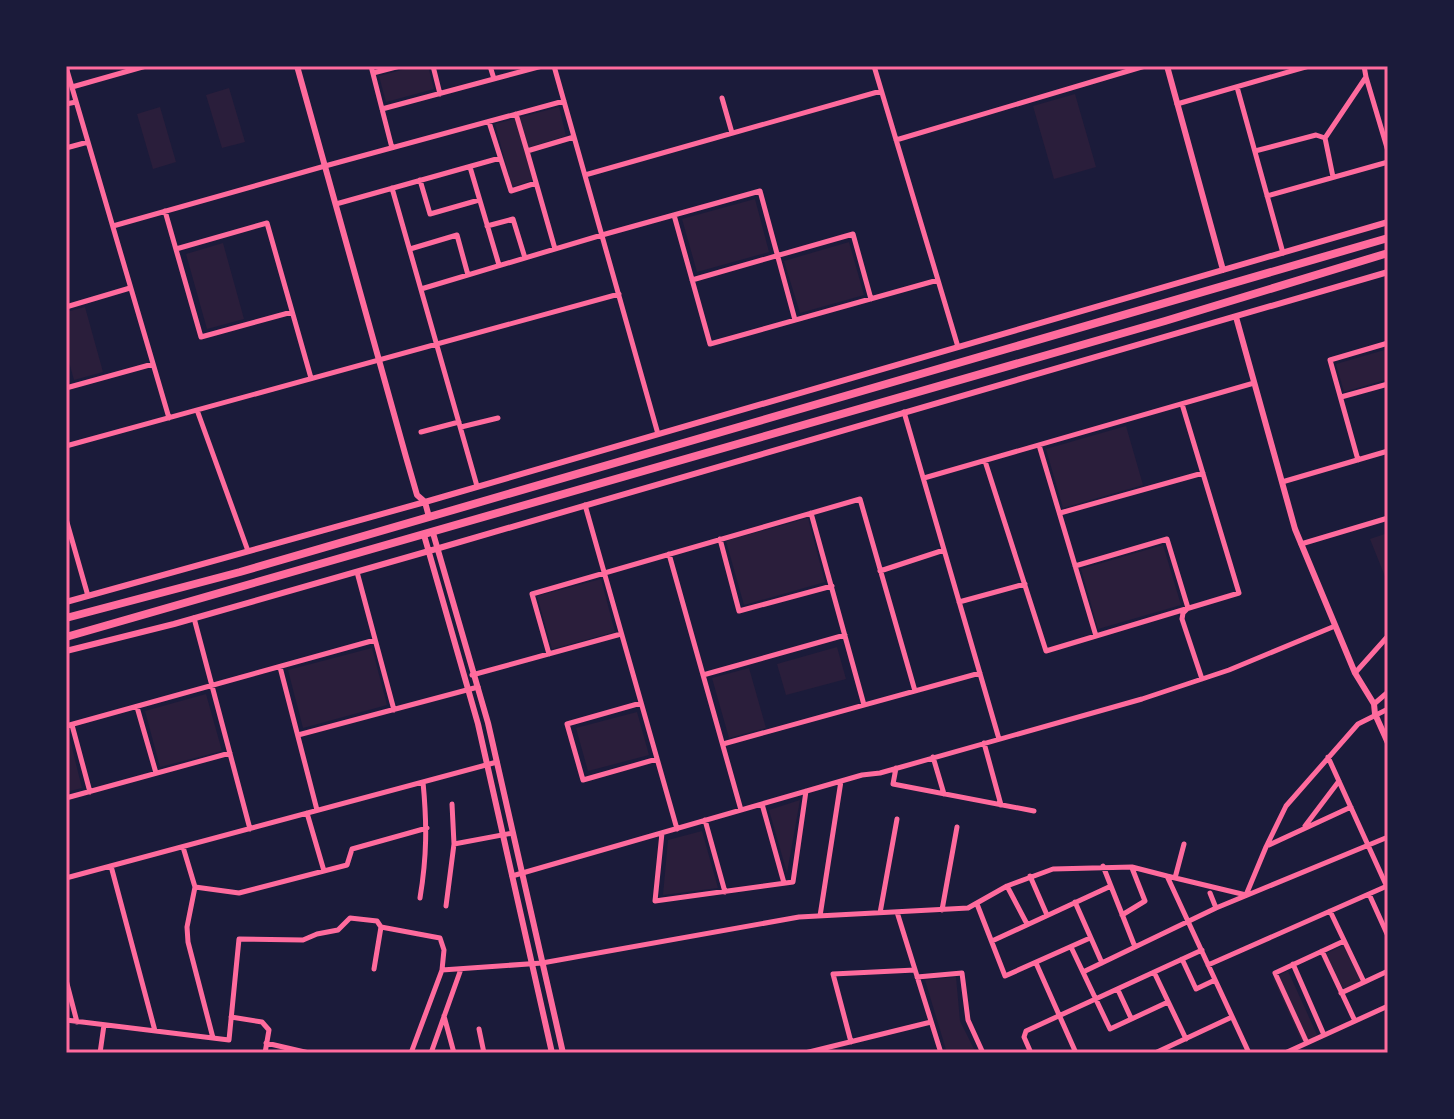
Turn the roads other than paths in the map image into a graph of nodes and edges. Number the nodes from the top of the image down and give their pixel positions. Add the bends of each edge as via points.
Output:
1 (146, 66) edge
2 (297, 66) edge
3 (400, 66) edge
4 (433, 66) edge
5 (490, 66) edge
6 (542, 66) edge
7 (554, 66) edge
8 (874, 66) edge
9 (1145, 66) edge
10 (1167, 66) edge
11 (1309, 66) edge
12 (1364, 66) edge
13 (66, 67) edge
14 (372, 70) edge
15 (1366, 77) junction
16 (494, 79) junction
17 (72, 87) junction
18 (1237, 87) junction
19 (881, 91) junction
20 (440, 94) junction
21 (722, 98) dead end
22 (564, 101) junction
23 (76, 102) junction
24 (66, 104) edge
25 (1177, 104) junction
26 (382, 109) junction
27 (516, 114) junction
28 (489, 122) junction
29 (732, 133) junction
30 (574, 137) junction
31 (1325, 138) junction
32 (896, 140) junction
33 (88, 142) junction
34 (66, 148) edge
35 (392, 148) junction
36 (527, 151) junction
37 (1255, 151) junction
38 (1388, 151) edge
39 (500, 158) junction
40 (1388, 162) edge
41 (325, 166) junction
42 (469, 167) junction
43 (585, 175) junction
44 (1333, 177) junction
45 (420, 180) junction
46 (536, 183) junction
47 (392, 188) junction
48 (1267, 196) junction
49 (479, 200) junction
50 (336, 204) junction
51 (165, 211) junction
52 (674, 215) junction
53 (1388, 222) edge
54 (113, 226) junction
55 (487, 226) junction
56 (602, 235) junction
57 (1388, 238) edge
58 (176, 249) junction
59 (410, 249) junction
60 (555, 249) junction
61 (1283, 253) junction
62 (1388, 253) edge
63 (778, 256) junction
64 (525, 258) junction
65 (499, 265) junction
66 (1223, 270) junction
67 (1388, 272) edge
68 (468, 275) junction
69 (692, 280) junction
70 (938, 280) junction
71 (131, 288) junction
72 (421, 289) junction
73 (619, 294) junction
74 (871, 299) junction
75 (66, 307) edge
76 (292, 312) junction
77 (1236, 317) junction
78 (795, 320) junction
79 (1388, 343) edge
80 (437, 344) junction
81 (958, 347) junction
82 (379, 360) junction
83 (153, 364) junction
84 (311, 378) junction
85 (1254, 383) junction
86 (1388, 384) edge
87 (66, 388) edge
88 (1341, 397) junction
89 (1182, 404) junction
90 (197, 410) junction
91 (904, 412) junction
92 (169, 418) junction
93 (498, 418) dead end
94 (460, 425) junction
95 (421, 432) dead end
96 (658, 434) junction
97 (1039, 445) junction
98 (66, 446) edge
99 (1388, 451) edge
100 (1358, 460) junction
101 (985, 461) junction
102 (1203, 473) junction
103 (924, 478) junction
104 (1282, 482) junction
105 (477, 486) junction
106 (417, 495) junction
107 (425, 502) junction
108 (415, 504) junction
109 (585, 505) junction
110 (811, 513) junction
111 (1060, 513) junction
112 (424, 518) junction
113 (1388, 518) edge
114 (66, 519) edge
115 (429, 534) junction
116 (720, 539) junction
117 (1301, 544) junction
118 (438, 549) junction
119 (944, 550) junction
120 (248, 551) junction
121 (429, 551) junction
122 (669, 554) junction
123 (1075, 566) junction
124 (880, 571) junction
125 (357, 572) junction
126 (604, 572) junction
127 (1025, 584) junction
128 (832, 586) junction
129 (88, 596) junction
130 (66, 602) edge
131 (959, 602) junction
132 (1188, 608) junction
133 (66, 618) edge
134 (194, 618) junction
135 (1335, 626) junction
136 (621, 634) junction
137 (845, 635) junction
138 (1096, 636) junction
139 (1388, 636) edge
140 (66, 637) edge
141 (375, 640) junction
142 (66, 651) edge
143 (549, 654) junction
144 (280, 667) junction
145 (980, 673) junction
146 (1355, 673) junction
147 (474, 675) junction
148 (703, 675) junction
149 (465, 677) junction
150 (1202, 679) junction
151 (212, 686) junction
152 (478, 687) junction
153 (468, 690) junction
154 (915, 691) junction
155 (1388, 692) edge
156 (641, 703) junction
157 (1374, 704) junction
158 (864, 705) junction
159 (137, 707) junction
160 (1388, 709) edge
161 (394, 710) junction
162 (1375, 714) junction
163 (69, 725) edge
164 (298, 735) junction
165 (999, 739) junction
166 (984, 743) junction
167 (1388, 743) edge
168 (723, 744) junction
169 (230, 753) junction
170 (933, 757) junction
171 (1328, 757) junction
172 (657, 759) junction
173 (497, 762) junction
174 (487, 764) junction
175 (897, 767) junction
176 (156, 773) junction
177 (841, 781) junction
178 (1339, 781) junction
179 (423, 782) junction
180 (806, 791) junction
181 (90, 792) junction
182 (944, 794) junction
183 (66, 798) edge
184 (452, 804) dead end
185 (762, 804) junction
186 (1001, 805) junction
187 (1351, 807) junction
188 (317, 810) junction
189 (741, 810) junction
190 (1034, 811) dead end
191 (307, 813) junction
192 (897, 819) dead end
193 (705, 820) junction
194 (957, 827) dead end
195 (1305, 827) junction
196 (427, 828) junction
197 (250, 829) junction
198 (677, 829) junction
199 (513, 833) junction
200 (662, 833) junction
201 (503, 835) junction
202 (1388, 837) edge
203 (454, 844) junction
204 (1184, 844) dead end
205 (1368, 845) junction
206 (183, 847) junction
207 (1266, 847) junction
208 (111, 866) junction
209 (1103, 866) junction
210 (1132, 867) junction
211 (324, 871) junction
212 (522, 874) junction
213 (512, 876) junction
214 (1030, 876) junction
215 (1167, 876) junction
216 (66, 878) edge
217 (1175, 878) junction
218 (784, 883) junction
219 (1007, 886) junction
220 (1111, 886) junction
221 (195, 887) junction
222 (1387, 887) edge
223 (725, 892) junction
224 (1210, 893) dead end
225 (1369, 894) junction
226 (1246, 895) junction
227 (420, 898) dead end
228 (1075, 902) junction
229 (977, 904) junction
230 (446, 906) dead end
231 (1216, 908) junction
232 (942, 910) junction
233 (1330, 911) junction
234 (897, 912) junction
235 (880, 913) junction
236 (1047, 915) junction
237 (1122, 915) junction
238 (820, 916) junction
239 (1188, 921) junction
240 (1027, 924) junction
241 (381, 927) junction
242 (1388, 936) edge
243 (1090, 938) junction
244 (991, 941) junction
245 (1344, 941) junction
246 (1070, 947) junction
247 (1135, 947) junction
248 (1202, 950) junction
249 (1322, 951) junction
250 (1182, 959) junction
251 (542, 963) junction
252 (1036, 963) junction
253 (1102, 963) junction
254 (532, 964) junction
255 (1293, 964) junction
256 (1208, 965) junction
257 (374, 969) dead end
258 (461, 969) junction
259 (442, 970) junction
260 (1388, 971) edge
261 (1083, 972) junction
262 (1154, 972) junction
263 (916, 974) junction
264 (66, 980) edge
265 (1215, 980) junction
266 (1364, 982) junction
267 (1118, 990) junction
268 (1341, 993) junction
269 (1097, 1000) junction
270 (1168, 1002) junction
271 (1388, 1006) edge
272 (444, 1016) junction
273 (231, 1017) junction
274 (1060, 1017) junction
275 (1232, 1017) junction
276 (1131, 1018) junction
277 (66, 1020) edge
278 (1355, 1021) junction
279 (77, 1022) junction
280 (931, 1022) junction
281 (104, 1025) junction
282 (479, 1029) dead end
283 (155, 1031) junction
284 (1324, 1035) junction
285 (213, 1038) junction
286 (1186, 1039) junction
287 (849, 1042) junction
288 (266, 1043) junction
289 (1307, 1043) junction
290 (100, 1053) edge
291 (265, 1053) edge
292 (309, 1053) edge
293 (364, 1053) edge
294 (372, 1053) edge
295 (411, 1053) edge
296 (431, 1053) edge
297 (454, 1053) edge
298 (484, 1053) edge
299 (552, 1053) edge
300 (563, 1053) edge
301 (805, 1053) edge
302 (849, 1053) edge
303 (941, 1053) edge
304 (983, 1053) edge
305 (1031, 1053) edge
306 (1076, 1053) edge
307 (1155, 1053) edge
308 (1249, 1053) edge
309 (1285, 1053) edge

1 - 17 street
2 - 41 street
3 - 14 street
4 - 20 street
5 - 16 street
6 - 16 street
7 - 22 street
8 - 19 street
9 - 32 street
10 - 25 street
11 - 18 street
12 - 15 street
13 - 17 street
14 - 26 street
15 - 31 street
15 - 38 street
16 - 20 street
17 - 23 street
18 - 25 street
18 - 37 street
19 - 29 street
19 - 32 street
20 - 26 street
21 - 29 street
22 - 27 street
22 - 30 street
23 - 24 street
23 - 33 street
25 - 66 street
26 - 35 street
27 - 28 street
27 - 36 street
28 - 35 street
28 - 39 street
29 - 43 street
30 - 36 street
30 - 43 street
31 - 37 street via 1316,135
31 - 44 street
32 - 70 street
33 - 34 street
33 - 54 street
35 - 41 street
36 - 46 street
37 - 48 street
39 - 42 street
39 - 46 street via 511,191
40 - 44 street
41 - 50 street
41 - 51 street
42 - 45 street
42 - 49 street
43 - 56 street
44 - 48 street
45 - 47 street
45 - 49 street via 430,214
46 - 60 street
47 - 50 street
47 - 59 street
48 - 61 street
49 - 55 street
50 - 82 street
51 - 54 street
51 - 58 street
52 - 56 street
52 - 63 street via 760,191
52 - 69 street
53 - 61 street
54 - 71 street
55 - 64 street via 513,219
55 - 65 street
56 - 60 street
56 - 73 street
57 - 112 highway
58 - 76 street via 201,337
58 - 76 street via 267,223
59 - 68 street via 457,235
59 - 72 street
60 - 64 street
61 - 66 street
62 - 115 highway
63 - 69 street
63 - 74 street via 853,234
63 - 78 street
64 - 65 street
65 - 68 street
66 - 81 street
67 - 77 street
68 - 72 street
69 - 78 street via 710,344
70 - 74 street
70 - 81 street
71 - 75 street
71 - 83 street
72 - 80 street
73 - 80 street
73 - 96 street
74 - 78 street
76 - 84 street
77 - 85 street
77 - 91 street
79 - 88 street via 1330,360
80 - 82 street
80 - 94 street
81 - 96 street
82 - 84 street
82 - 106 street
83 - 87 street
83 - 92 street
84 - 90 street
85 - 89 street
85 - 104 street
86 - 88 street
88 - 100 street
89 - 97 street
89 - 102 street
90 - 92 street
90 - 120 street
91 - 103 street
91 - 109 street
92 - 98 street
93 - 94 street
94 - 95 street
94 - 105 street
96 - 105 street
97 - 101 street
97 - 111 street
99 - 100 street
100 - 104 street
101 - 103 street
101 - 127 street
102 - 111 street
102 - 132 street via 1239,593
103 - 119 street
104 - 117 street
105 - 107 street
106 - 107 street
106 - 108 street
107 - 108 street
107 - 112 street
108 - 112 street
108 - 120 street
109 - 118 street
109 - 126 street
110 - 116 street
110 - 124 street via 860,499
110 - 128 street
111 - 123 street
112 - 133 highway
113 - 117 street
114 - 129 street
115 - 118 street
115 - 121 street
115 - 140 highway
116 - 122 street
116 - 128 street via 739,611
117 - 135 street
118 - 121 street
118 - 147 street
119 - 124 street
119 - 131 street
120 - 129 street
121 - 125 street
121 - 149 street
122 - 126 street
122 - 148 street
123 - 132 street via 1167,539
123 - 138 street
124 - 154 street
125 - 134 street
125 - 141 street
126 - 136 street
126 - 143 street via 532,594
127 - 131 street
127 - 138 street via 1046,651
128 - 137 street
129 - 130 street
131 - 145 street
132 - 138 street
132 - 150 street via 1182,619
134 - 142 street
134 - 151 street
135 - 146 street
135 - 150 street
136 - 143 street
136 - 156 street
137 - 148 street
137 - 158 street
139 - 146 street
141 - 144 street
141 - 161 street
143 - 147 street
144 - 151 street
144 - 164 street
145 - 154 street
145 - 165 street
146 - 157 street
147 - 149 street
147 - 152 street
148 - 168 street
149 - 153 street
150 - 165 street
151 - 159 street
151 - 169 street
152 - 153 street
152 - 173 street
153 - 161 street
153 - 174 street
154 - 158 street
155 - 157 street
156 - 172 street
156 - 172 street via 567,724 583,780
157 - 162 street
158 - 168 street
159 - 163 street
159 - 176 street
160 - 162 street
161 - 164 street
162 - 167 street
162 - 171 street via 1358,724
163 - 181 street
164 - 188 street
165 - 166 street
166 - 170 street
166 - 186 street
168 - 189 street
169 - 176 street
169 - 197 street
170 - 175 street
170 - 182 street
171 - 178 street
171 - 207 street via 1286,806
172 - 198 street
173 - 174 street
173 - 199 street
174 - 179 street
174 - 201 street
175 - 177 street
175 - 182 street via 893,784
176 - 181 street
177 - 180 street
177 - 238 street
178 - 187 street
178 - 195 street
179 - 188 street
179 - 196 street
180 - 185 street
180 - 218 street via 793,882
181 - 183 street
182 - 186 street
184 - 203 street
185 - 189 street
185 - 218 street
186 - 190 street
187 - 195 street
187 - 205 street
188 - 191 street
189 - 193 street
191 - 197 street
191 - 211 street
192 - 235 street
193 - 198 street
193 - 223 street
194 - 232 street
195 - 207 street
196 - 211 street via 352,849 347,865
196 - 227 street
197 - 206 street
198 - 200 street
199 - 201 street
199 - 212 street
200 - 212 street
200 - 223 street via 655,901
201 - 203 street
201 - 213 street
202 - 205 street
203 - 230 street
204 - 217 street
205 - 222 street
205 - 226 street
206 - 208 street
206 - 221 street
207 - 226 street
208 - 216 street
208 - 283 street
209 - 210 street
209 - 214 street
209 - 220 street
210 - 215 street
210 - 237 street via 1145,901
211 - 221 street via 239,893
212 - 213 street
212 - 251 street
213 - 254 street
214 - 219 street
214 - 236 street
215 - 217 street
215 - 239 street
217 - 226 street
218 - 223 street
219 - 229 street
219 - 240 street
220 - 228 street
220 - 237 street
221 - 285 street via 188,942
222 - 225 street
224 - 231 street
225 - 233 street
225 - 242 street
226 - 231 street
228 - 236 street
228 - 243 street
229 - 232 street
229 - 244 street
231 - 239 street
232 - 234 street
233 - 245 street
233 - 256 street
234 - 235 street
234 - 263 street
235 - 238 street
236 - 240 street
237 - 247 street
238 - 251 street
239 - 247 street
239 - 248 street
240 - 244 street
241 - 257 street
241 - 259 street via 440,938
241 - 273 street via 377,921 350,918 338,930 303,940 239,939
243 - 246 street
243 - 253 street
244 - 252 street via 1005,976
245 - 249 street
245 - 266 street
246 - 252 street
246 - 261 street
247 - 253 street
248 - 250 street
248 - 256 street
249 - 255 street
249 - 268 street
250 - 262 street
250 - 265 street via 1196,989
251 - 254 street
251 - 300 street
252 - 274 street
253 - 261 street
254 - 258 street
254 - 299 street
255 - 284 street
255 - 289 street via 1275,975
256 - 265 street
258 - 259 street
258 - 272 street
259 - 295 street
260 - 266 street
261 - 269 street
262 - 267 street
262 - 270 street
263 - 280 street
263 - 287 street via 833,974
263 - 304 street via 962,973 968,1020
264 - 279 street
265 - 275 street
266 - 268 street
267 - 269 street
267 - 276 street
268 - 278 street
269 - 274 street
269 - 276 street via 1110,1029
270 - 276 street
270 - 286 street
271 - 278 street
272 - 296 street
272 - 297 street
273 - 285 street via 229,1040
273 - 288 street via 262,1022 269,1030
274 - 305 street via 1026,1031
274 - 306 street
275 - 286 street
275 - 308 street
277 - 279 street
278 - 284 street
279 - 281 street
280 - 287 street
280 - 303 street
281 - 283 street
281 - 290 street
282 - 298 street
283 - 285 street
284 - 289 street
286 - 307 street
287 - 301 street
287 - 302 street
288 - 291 street
288 - 292 street
289 - 309 street
293 - 294 street

